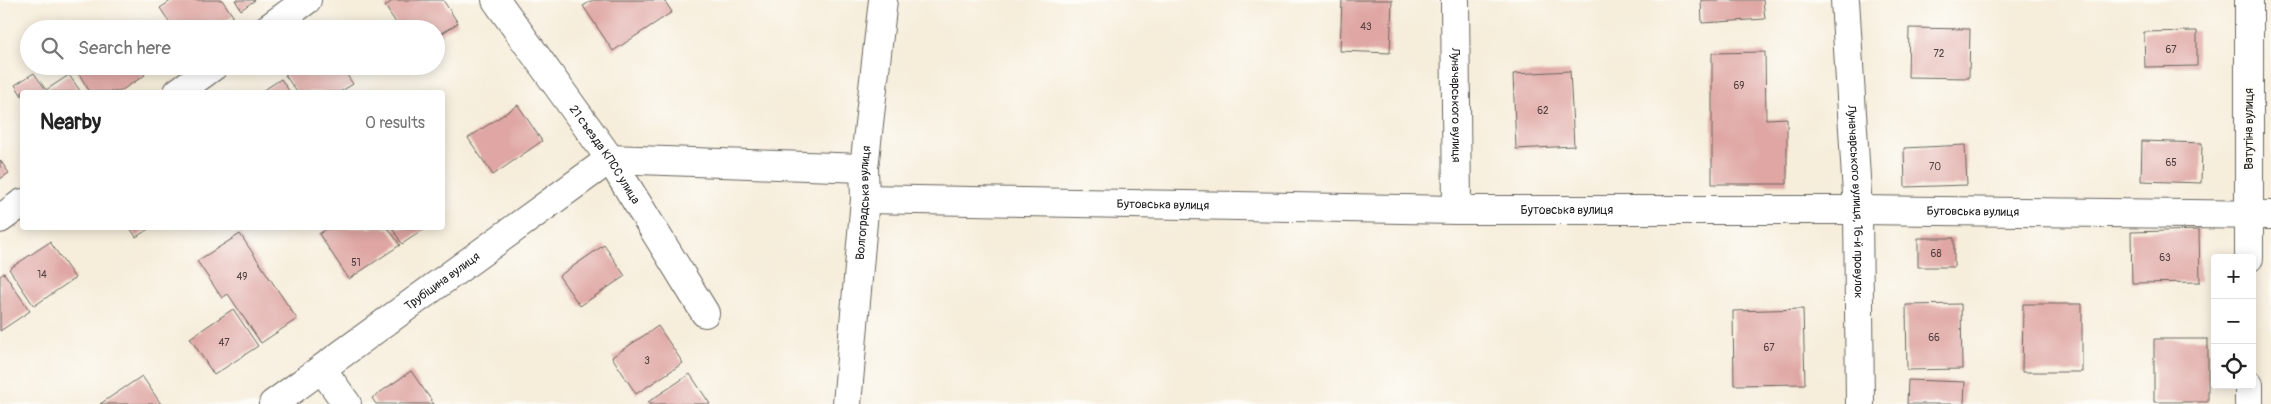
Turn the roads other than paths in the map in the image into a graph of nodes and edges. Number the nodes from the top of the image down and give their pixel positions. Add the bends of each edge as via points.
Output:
1 (307, 0) edge
2 (496, 0) edge
3 (883, 0) edge
4 (1455, 0) edge
5 (1845, 0) edge
6 (2249, 0) edge
7 (279, 20) edge
8 (202, 75) edge
9 (181, 90) edge
10 (610, 158) junction
11 (864, 168) junction
12 (865, 199) junction
13 (20, 204) edge
14 (1457, 210) junction
15 (1858, 210) junction
16 (2260, 215) edge
17 (0, 219) edge
18 (2250, 254) edge
19 (705, 313) dead end
20 (322, 369) junction
21 (2249, 389) edge
22 (273, 404) edge
23 (347, 404) edge
24 (847, 404) edge
25 (1860, 404) edge
26 (2249, 404) edge

1 - 7 street
2 - 10 street, 21 съезда КПСС улица
3 - 11 street, Волгоградська вулиця
4 - 14 street, Луначарського вулиця
5 - 15 street, Луначарського вулиця, 16-й провулок
6 - 16 street, Ватутіна вулиця
8 - 9 street
10 - 11 street
10 - 19 street, 21 съезда КПСС улица
10 - 20 street, Трубіцина вулиця
11 - 12 street, Волгоградська вулиця
12 - 14 street, Бутовська вулиця
12 - 24 street, Волгоградська вулиця
13 - 17 street
14 - 15 street, Бутовська вулиця
15 - 16 street, Бутовська вулиця
15 - 25 street, Луначарського вулиця, 16-й провулок
16 - 18 street, Ватутіна вулиця
20 - 22 street, Трубіцина вулиця
20 - 23 street
21 - 26 street

